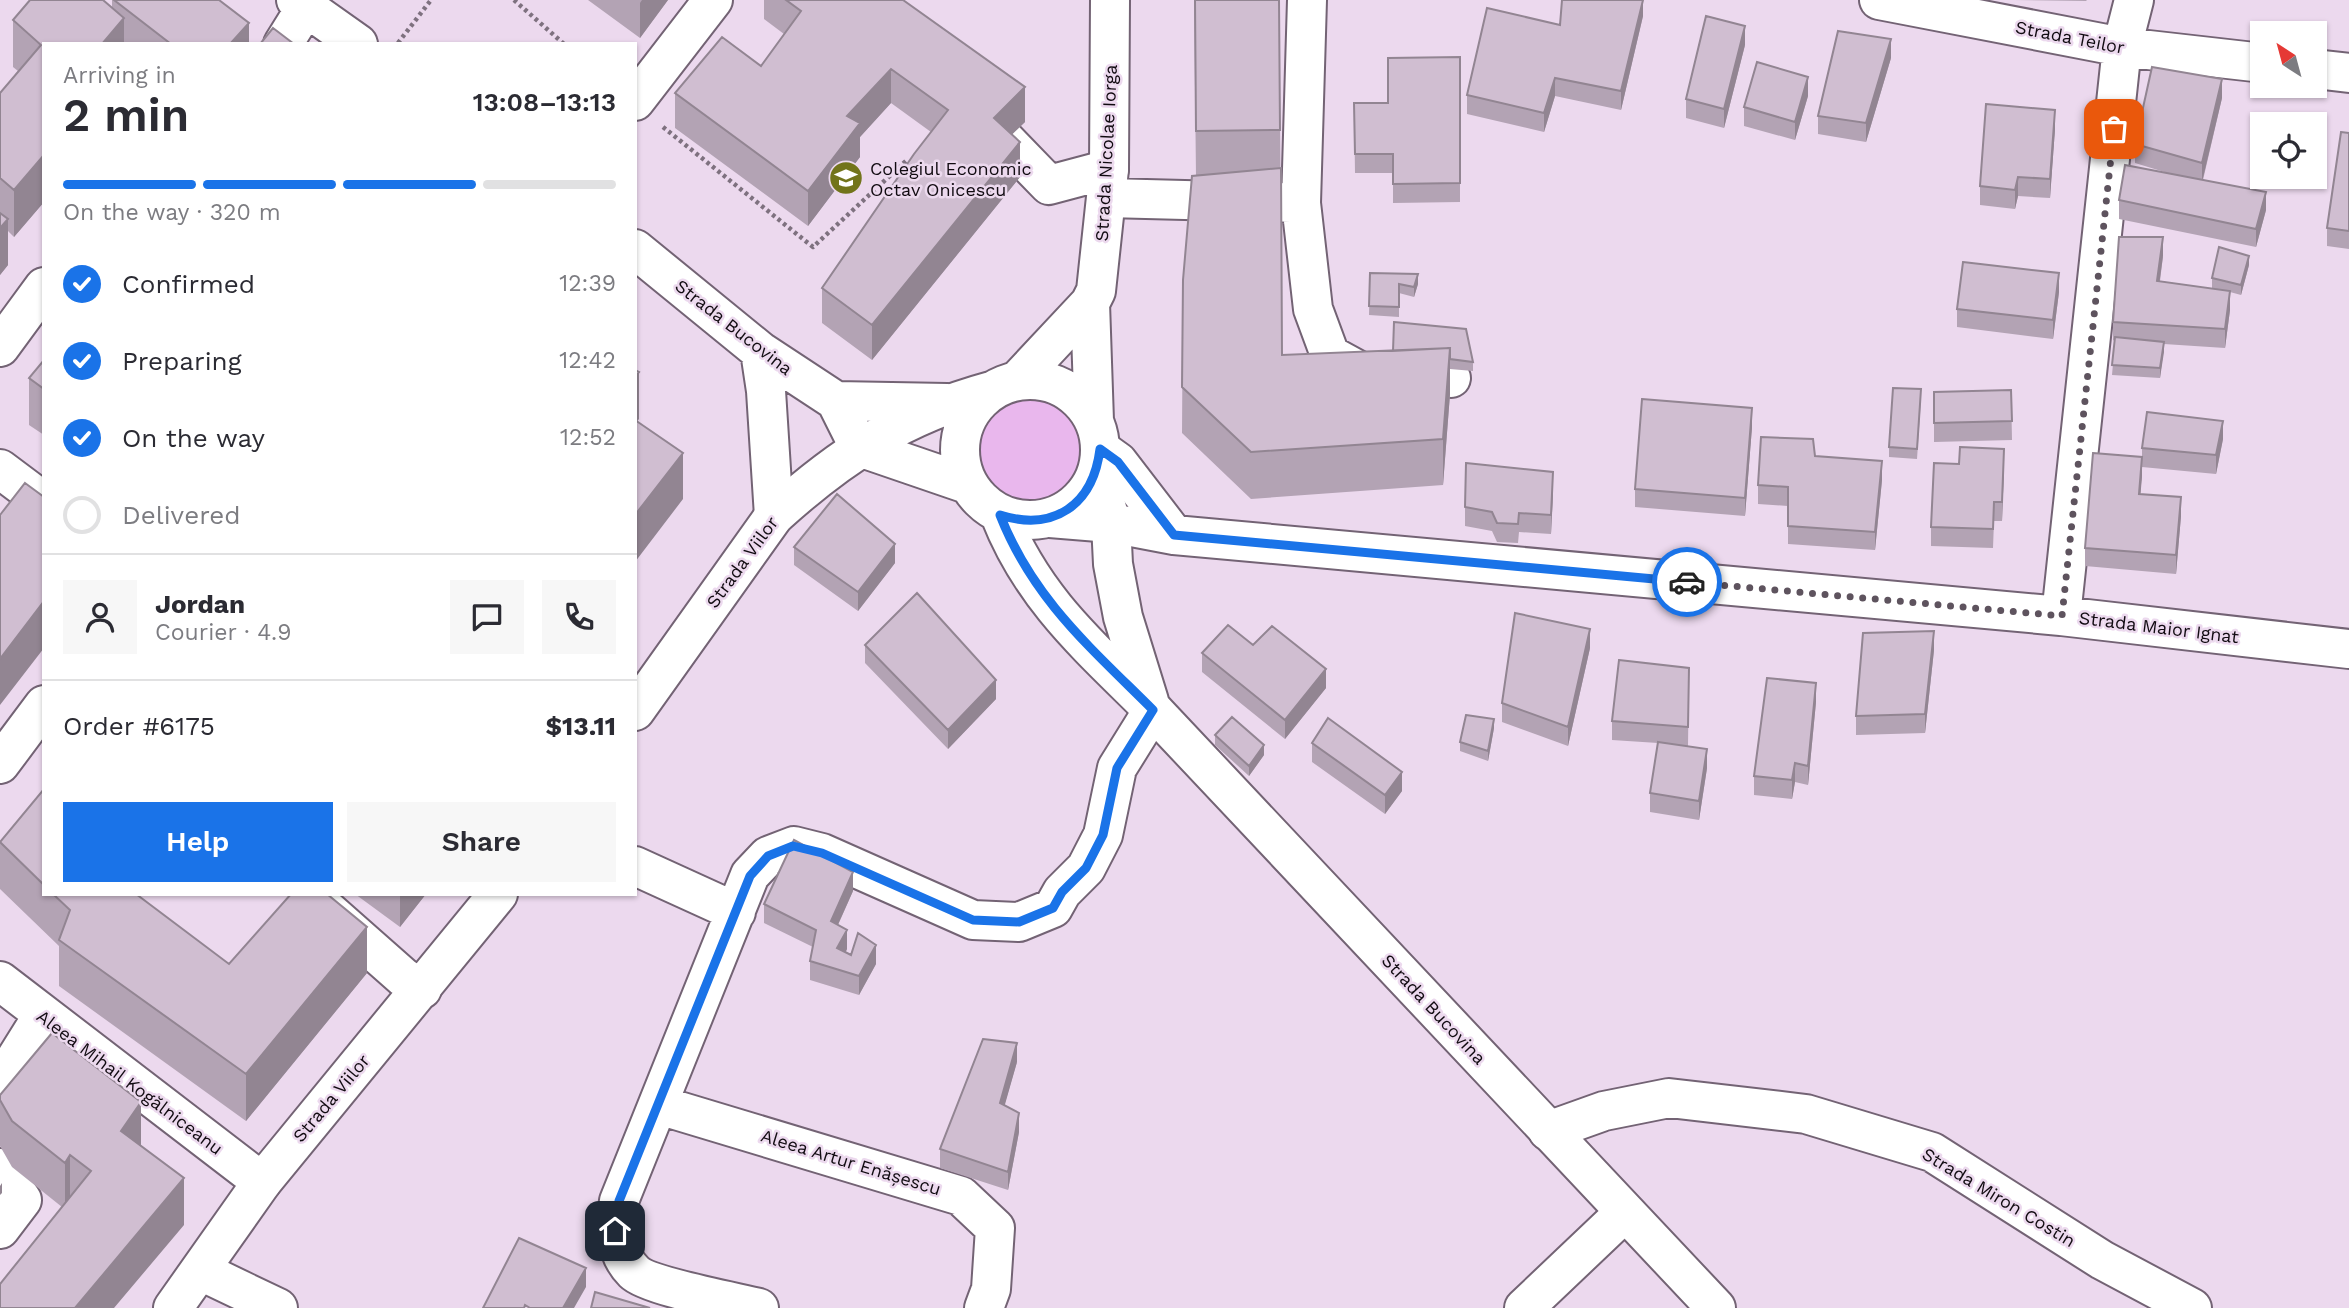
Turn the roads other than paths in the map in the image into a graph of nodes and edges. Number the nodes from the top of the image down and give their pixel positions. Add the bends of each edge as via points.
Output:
1 (713, 0) edge
2 (1110, 0) edge
3 (1307, 0) edge
4 (1880, 0) edge
5 (2134, 0) edge
6 (301, 3) edge
7 (284, 42) edge
8 (355, 42) edge
9 (2122, 47) junction
10 (2250, 62) edge
11 (2328, 71) edge
12 (2349, 73) edge
13 (965, 97) edge
14 (646, 112) edge
15 (1108, 184) junction
16 (1301, 203) junction
17 (637, 251) edge
18 (42, 290) edge
19 (1090, 303) junction
20 (0, 347) edge
21 (760, 351) junction
22 (1451, 378) edge
23 (1004, 386) junction
24 (836, 401) junction
25 (947, 403) junction
26 (859, 447) junction
27 (1097, 447) junction
28 (0, 469) edge
29 (967, 484) junction
30 (42, 500) edge
31 (1000, 515) junction
32 (774, 516) junction
33 (1050, 518) junction
34 (1111, 523) junction
35 (1174, 535) junction
36 (2062, 616) junction
37 (2349, 649) edge
38 (42, 708) edge
39 (637, 708) edge
40 (1153, 710) junction
41 (0, 764) edge
42 (637, 867) edge
43 (311, 896) edge
44 (496, 896) edge
45 (736, 912) junction
46 (0, 981) edge
47 (422, 989) junction
48 (43, 1015) junction
49 (0, 1084) edge
50 (659, 1105) junction
51 (1548, 1130) junction
52 (0, 1168) edge
53 (262, 1182) junction
54 (1624, 1213) junction
55 (0, 1229) edge
56 (201, 1272) junction
57 (173, 1308) edge
58 (278, 1308) edge
59 (759, 1308) edge
60 (984, 1308) edge
61 (1524, 1308) edge
62 (1716, 1308) edge
63 (2192, 1308) edge

1 - 14 street
2 - 15 street, Strada Nicolae Iorga
3 - 16 street
4 - 9 street, Strada Teilor
5 - 9 street
6 - 7 street
6 - 8 street
9 - 10 street, Strada Teilor
9 - 36 street
11 - 12 street
13 - 15 street via 1049,185
15 - 16 street
15 - 19 street, Strada Nicolae Iorga via 1096,291
16 - 22 street via 1313,309 1330,355 1374,379 1419,374
17 - 21 street, Strada Bucovina
18 - 20 street
19 - 23 street, Strada Nicolae Iorga
19 - 27 street, Strada Nicolae Iorga
21 - 24 street, Strada Bucovina
21 - 32 street
23 - 25 street, Strada Viilor
23 - 27 street via 1048,382 1075,396
23 - 29 street via 975,405 965,423 959,443
24 - 25 street
24 - 26 street
25 - 26 street, Strada Viilor
26 - 29 street
26 - 32 street, Strada Viilor
27 - 33 street via 1087,492 1071,508
27 - 34 street, Strada Bucovina
27 - 35 street via 1118,462
28 - 30 street
29 - 31 street via 981,502
31 - 33 street via 1034,521
31 - 40 street, Strada Bucovina via 1015,553 1041,593
32 - 39 street, Strada Viilor
33 - 34 street, Strada Maior Ignat
34 - 35 street, Strada Maior Ignat
34 - 40 street, Strada Bucovina via 1123,617
35 - 36 street, Strada Maior Ignat
36 - 37 street, Strada Maior Ignat
38 - 41 street
40 - 45 street via 1117,768 1103,835 1086,868 1053,908 1019,922 973,920 822,853 793,846 768,856 750,876
40 - 51 street, Strada Bucovina
42 - 45 street
43 - 47 street
44 - 47 street, Strada Viilor
45 - 50 street
46 - 48 street, Aleea Mihail Kogălniceanu
47 - 53 street, Strada Viilor
48 - 49 street
48 - 53 street, Aleea Mihail Kogălniceanu
50 - 59 street via 619,1201 615,1231 621,1252 635,1274
50 - 60 street, Aleea Artur Enășescu via 961,1196 995,1228 991,1289
51 - 54 street, Strada Bucovina
51 - 63 street, Strada Miron Costin via 1604,1111 1669,1098 1806,1114 1931,1152 2102,1260
52 - 55 street via 22,1200
53 - 56 street, Strada Viilor
54 - 61 street
54 - 62 street, Strada Bucovina
56 - 57 street, Strada Viilor
56 - 58 street

